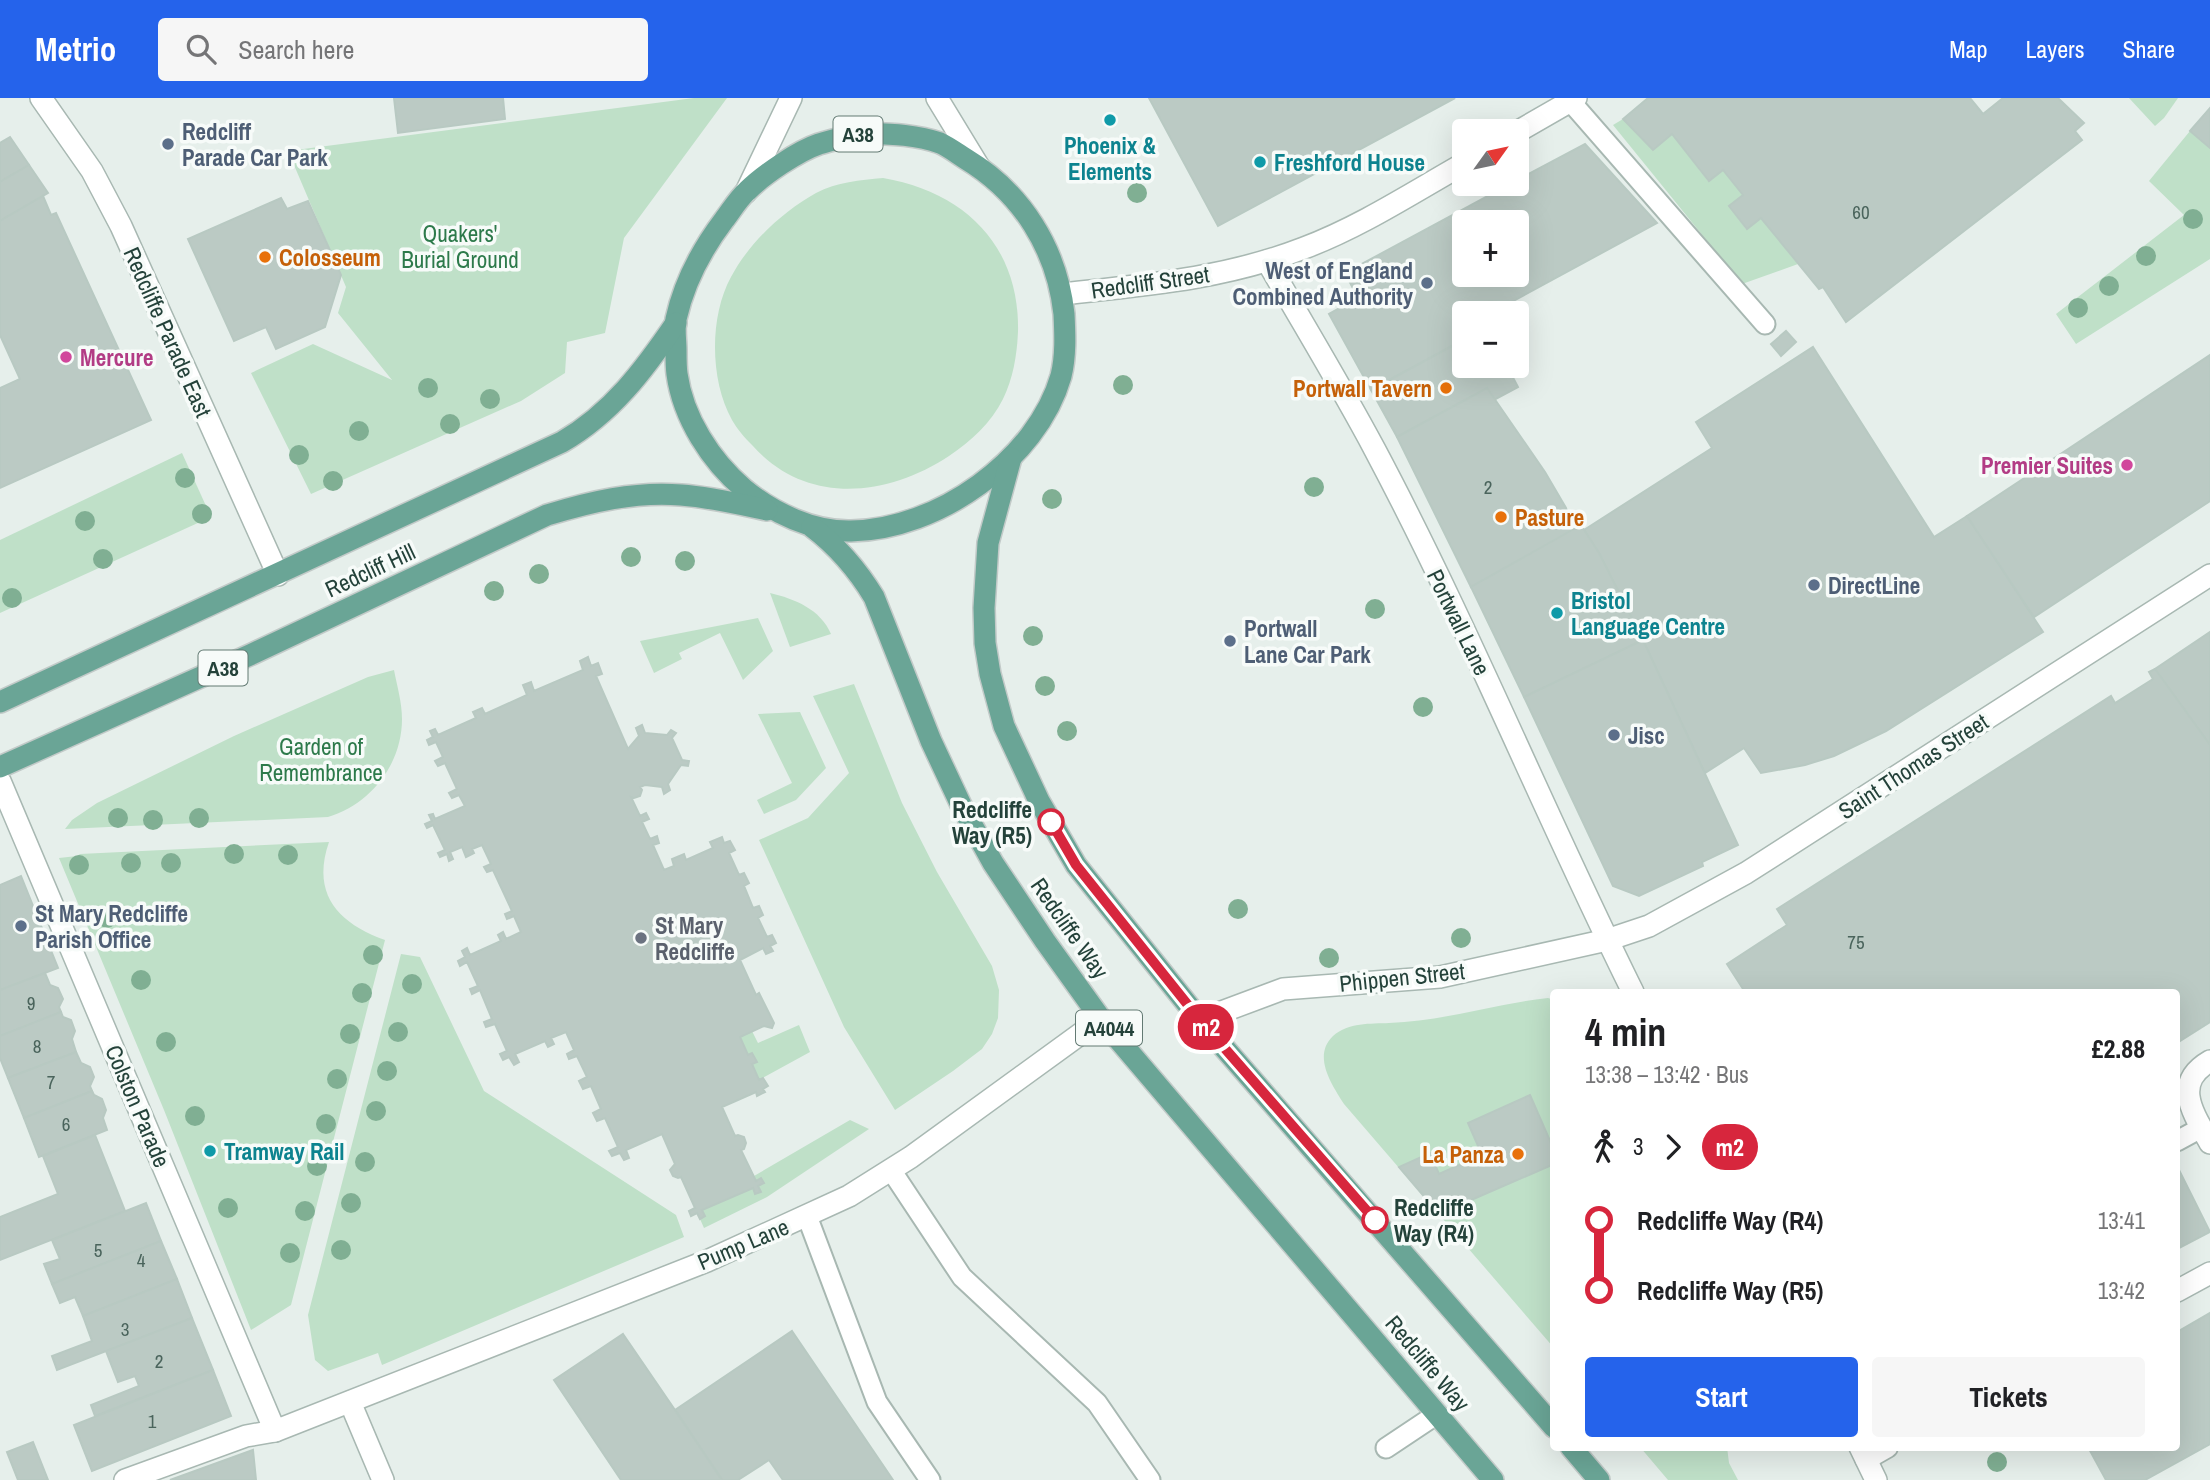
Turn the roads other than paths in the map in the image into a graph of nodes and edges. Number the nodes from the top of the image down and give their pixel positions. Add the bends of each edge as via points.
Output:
1 (41, 98) edge
2 (791, 98) edge
3 (937, 98) edge
4 (1574, 100) edge
5 (1530, 125) edge
6 (979, 167) junction
7 (1452, 170) edge
8 (746, 192) junction
9 (1267, 261) junction
10 (1062, 294) junction
11 (676, 323) junction
12 (1765, 324) dead end
13 (1012, 456) junction
14 (779, 513) junction
15 (808, 524) junction
16 (278, 575) junction
17 (2210, 575) edge
18 (0, 702) edge
19 (0, 767) edge
20 (0, 781) edge
21 (1607, 940) junction
22 (1632, 989) edge
23 (1101, 1019) junction
24 (1200, 1020) junction
25 (2210, 1060) edge
26 (2206, 1135) edge
27 (2180, 1140) edge
28 (891, 1170) junction
29 (807, 1216) junction
30 (2210, 1273) edge
31 (2180, 1289) edge
32 (350, 1402) junction
33 (1437, 1414) junction
34 (1550, 1422) edge
35 (275, 1431) junction
36 (1386, 1448) dead end
37 (1574, 1451) edge
38 (1863, 1453) edge
39 (125, 1480) edge
40 (383, 1480) edge
41 (930, 1480) edge
42 (1150, 1480) edge
43 (1493, 1480) edge
44 (1599, 1480) edge
45 (1876, 1480) edge

1 - 16 street, Redcliffe Parade East via 92,171 121,226
2 - 8 street
3 - 6 street
4 - 5 street
4 - 12 lane
6 - 8 main road, A38 via 941,144 905,135 860,134 816,145
6 - 10 main road, A38 via 1008,191 1033,222 1051,256
7 - 9 street, Redcliff Street via 1331,237
8 - 11 main road, A38 via 710,239 684,291
9 - 10 street, Redcliff Street via 1191,280
9 - 21 street, Portwall Lane via 1387,473
10 - 13 main road, A38 via 1066,336 1061,375 1042,418
11 - 14 main road, A38 via 677,375 690,419 713,457 743,488
11 - 16 main road, Redcliff Hill / A38 via 631,385 583,430
13 - 15 main road, A38 via 978,486 939,510 885,528 848,531
13 - 24 main road, Redcliffe Way via 988,543 984,608 990,674 1004,726 1076,865
14 - 15 main road, A38
14 - 19 main road, Redcliff Hill / A38 via 681,495 635,495 547,515
15 - 23 main road, Redcliffe Way / A4044 via 862,576 961,805 993,863
16 - 18 main road, Redcliff Hill / A38
17 - 21 street, Saint Thomas Street via 1746,873 1649,926
20 - 35 street, Colston Parade
21 - 22 street, Portwall Lane
21 - 24 street, Phippen Street via 1440,977 1283,989
23 - 28 street, Pump Lane
23 - 33 main road, Redcliffe Way / A4044
24 - 34 main road, Redcliffe Way
25 - 26 street via 2190,1080 2188,1094
26 - 27 lane
28 - 29 street, Pump Lane
28 - 42 lane via 962,1277 1097,1403
29 - 32 street, Pump Lane via 707,1261
29 - 41 lane via 877,1402
30 - 31 street
32 - 35 street, Pump Lane
32 - 40 street
33 - 36 lane
33 - 43 main road, Redcliffe Way / A4044
35 - 39 street, Pump Lane via 246,1436
37 - 44 main road
38 - 45 street

